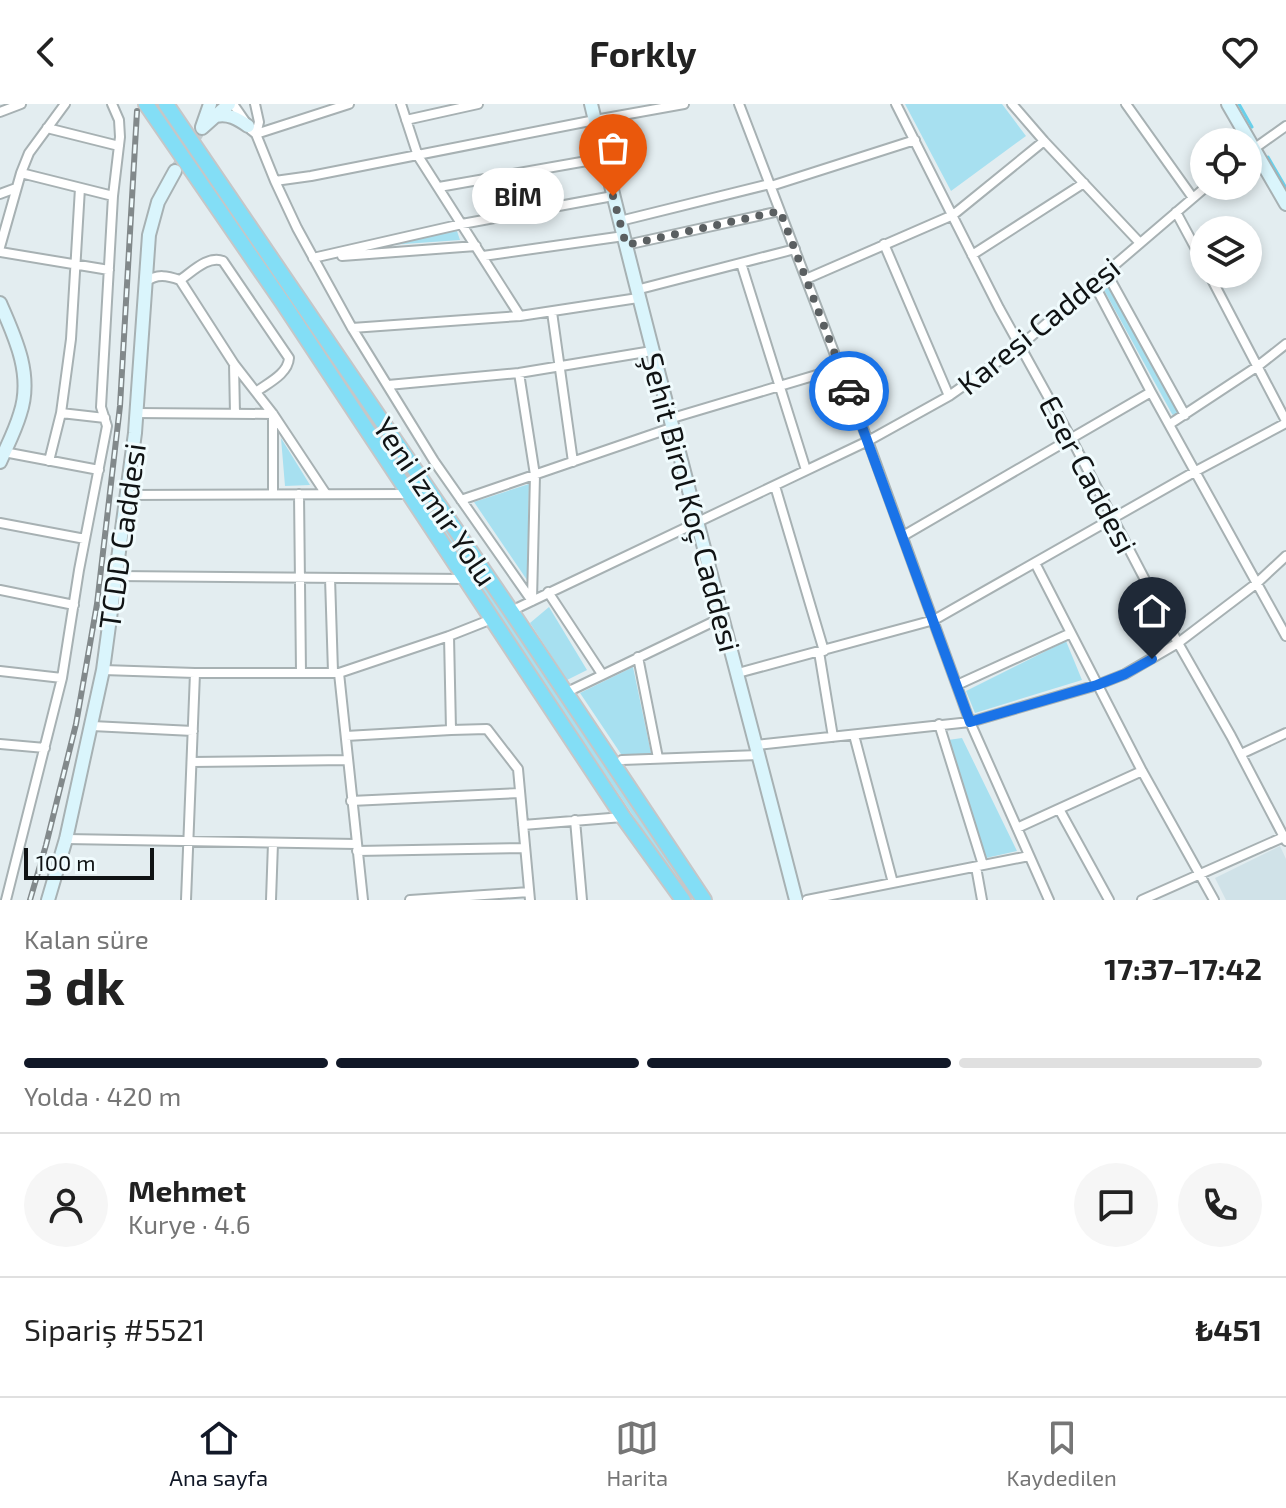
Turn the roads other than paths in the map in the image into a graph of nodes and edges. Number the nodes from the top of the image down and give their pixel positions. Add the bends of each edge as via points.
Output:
1 (21, 104) edge
2 (65, 104) edge
3 (112, 104) edge
4 (166, 104) edge
5 (231, 104) edge
6 (255, 104) edge
7 (349, 104) edge
8 (401, 104) edge
9 (478, 104) edge
10 (591, 104) edge
11 (684, 104) edge
12 (739, 104) edge
13 (896, 104) edge
14 (1126, 104) edge
15 (1228, 104) edge
16 (1016, 105) edge
17 (149, 109) edge
18 (213, 110) edge
19 (0, 112) edge
20 (406, 120) junction
21 (595, 120) junction
22 (1286, 126) edge
23 (47, 128) junction
24 (1240, 128) edge
25 (200, 130) tunnel mouth
26 (252, 130) junction
27 (915, 140) junction
28 (1044, 141) junction
29 (1262, 143) edge
30 (119, 146) junction
31 (418, 156) junction
32 (604, 158) junction
33 (1262, 168) edge
34 (175, 171) tunnel mouth
35 (21, 173) junction
36 (275, 181) junction
37 (1084, 183) junction
38 (770, 185) junction
39 (439, 187) junction
40 (16, 188) junction
41 (80, 188) junction
42 (0, 194) edge
43 (1190, 194) edge
44 (113, 196) junction
45 (613, 196) junction
46 (1191, 200) edge
47 (1286, 204) edge
48 (780, 211) junction
49 (1176, 212) junction
50 (953, 215) junction
51 (620, 221) junction
52 (462, 224) junction
53 (1190, 238) edge
54 (625, 241) junction
55 (1140, 243) junction
56 (884, 244) junction
57 (476, 246) junction
58 (795, 249) junction
59 (0, 250) edge
60 (972, 255) junction
61 (483, 256) junction
62 (313, 258) junction
63 (741, 263) junction
64 (75, 264) junction
65 (109, 270) junction
66 (1106, 272) junction
67 (806, 279) junction
68 (180, 280) junction
69 (145, 282) junction
70 (1094, 284) junction
71 (1216, 288) edge
72 (637, 294) junction
73 (0, 303) edge
74 (552, 312) junction
75 (520, 316) junction
76 (352, 328) junction
77 (1286, 344) edge
78 (1020, 346) junction
79 (652, 351) junction
80 (234, 364) junction
81 (1258, 366) junction
82 (559, 368) junction
83 (840, 368) junction
84 (519, 373) junction
85 (388, 385) junction
86 (779, 386) junction
87 (256, 392) junction
88 (1151, 392) junction
89 (949, 396) junction
90 (61, 413) junction
91 (136, 413) junction
92 (235, 414) junction
93 (273, 414) junction
94 (1185, 415) junction
95 (105, 418) junction
96 (1286, 422) edge
97 (670, 424) junction
98 (1170, 424) junction
99 (1072, 440) junction
100 (868, 441) junction
101 (2, 457) edge
102 (49, 461) junction
103 (573, 462) junction
104 (99, 470) junction
105 (806, 470) junction
106 (1196, 471) junction
107 (535, 475) junction
108 (775, 486) junction
109 (273, 494) junction
110 (299, 494) junction
111 (326, 494) junction
112 (409, 494) junction
113 (127, 495) junction
114 (461, 500) junction
115 (1114, 518) junction
116 (696, 522) junction
117 (0, 523) edge
118 (903, 536) junction
119 (85, 539) junction
120 (1286, 556) edge
121 (1035, 563) junction
122 (116, 576) junction
123 (300, 578) junction
124 (330, 578) junction
125 (466, 579) junction
126 (1257, 583) junction
127 (0, 590) edge
128 (548, 592) junction
129 (532, 601) junction
130 (74, 605) junction
131 (511, 611) junction
132 (723, 617) junction
133 (492, 619) junction
134 (934, 620) junction
135 (1071, 633) junction
136 (449, 636) junction
137 (1286, 636) edge
138 (1178, 643) junction
139 (821, 652) junction
140 (638, 657) junction
141 (103, 670) junction
142 (0, 671) edge
143 (301, 672) junction
144 (336, 672) junction
145 (195, 673) junction
146 (738, 673) junction
147 (602, 674) junction
148 (62, 678) junction
149 (957, 685) junction
150 (1097, 685) junction
151 (565, 693) junction
152 (970, 722) junction
153 (939, 724) junction
154 (92, 726) junction
155 (451, 730) junction
156 (193, 731) junction
157 (1286, 733) edge
158 (854, 735) junction
159 (346, 736) junction
160 (833, 737) junction
161 (0, 744) edge
162 (45, 748) junction
163 (757, 750) junction
164 (1241, 754) junction
165 (658, 758) junction
166 (347, 760) junction
167 (622, 760) dead end
168 (192, 762) junction
169 (1142, 771) junction
170 (520, 793) junction
171 (351, 801) junction
172 (1059, 809) junction
173 (623, 817) junction
174 (575, 820) junction
175 (523, 825) junction
176 (1017, 828) junction
177 (1285, 838) edge
178 (66, 839) junction
179 (188, 841) junction
180 (273, 843) junction
181 (357, 848) junction
182 (524, 848) junction
183 (1029, 856) junction
184 (979, 866) junction
185 (1200, 874) junction
186 (893, 883) junction
187 (529, 896) edge
188 (6, 900) edge
189 (48, 900) edge
190 (186, 900) edge
191 (271, 900) edge
192 (363, 900) edge
193 (410, 900) edge
194 (582, 900) edge
195 (683, 900) edge
196 (704, 900) edge
197 (796, 900) edge
198 (807, 900) edge
199 (982, 900) edge
200 (1049, 900) edge
201 (1109, 900) edge
202 (1142, 900) edge
203 (1214, 900) edge

1 - 19 street
2 - 23 street
3 - 30 street via 119,120
4 - 131 highway, Yeni İzmir Yolu
5 - 18 main road
5 - 26 street
6 - 26 street via 259,122
7 - 26 street
8 - 20 street
9 - 20 street
10 - 21 main road, Şehit Birol Koç Caddesi
11 - 21 street
12 - 38 street
13 - 27 street, Eser Caddesi
14 - 43 street
15 - 24 main road
16 - 28 street
17 - 112 highway, Yeni İzmir Yolu
18 - 25 main road
18 - 26 main road
20 - 31 street
21 - 31 street
21 - 32 main road, Şehit Birol Koç Caddesi
22 - 29 street
23 - 30 street
23 - 35 street
26 - 36 street
27 - 38 street
27 - 50 street, Eser Caddesi
28 - 37 street
28 - 50 street
30 - 44 street
31 - 36 street
31 - 39 street
32 - 39 street
32 - 45 main road, Şehit Birol Koç Caddesi
33 - 47 main road
34 - 69 main road, TCDD Caddesi via 152,218
35 - 40 street
35 - 41 street
36 - 62 street
37 - 55 street
37 - 60 street
38 - 48 street
38 - 51 street
39 - 52 street
40 - 42 street
40 - 59 street
41 - 44 street
41 - 64 street
44 - 65 street
45 - 51 main road, Şehit Birol Koç Caddesi
45 - 52 street
46 - 49 street, Karesi Caddesi
48 - 54 street
48 - 58 street
49 - 53 street
49 - 55 street, Karesi Caddesi
50 - 56 street
50 - 60 street, Eser Caddesi
51 - 54 main road, Şehit Birol Koç Caddesi
52 - 57 street
52 - 62 street
54 - 61 street
54 - 72 main road, Şehit Birol Koç Caddesi
55 - 66 street, Karesi Caddesi
56 - 67 street
56 - 89 street
57 - 61 street
57 - 62 street
58 - 63 street
58 - 67 street
59 - 64 street
60 - 78 street, Eser Caddesi
61 - 75 street
62 - 76 street
63 - 72 street
63 - 86 street
64 - 65 street
64 - 90 street
65 - 95 street via 101,407
66 - 70 street, Karesi Caddesi
66 - 94 street
67 - 83 street
68 - 69 street via 166,276
68 - 80 street
68 - 87 street via 210,260 223,261 289,358 286,370
69 - 91 main road, TCDD Caddesi
70 - 78 street, Karesi Caddesi
70 - 88 street
71 - 81 street
72 - 74 street
72 - 79 main road, Şehit Birol Koç Caddesi
73 - 101 main road via 26,386
74 - 75 street
74 - 82 street
75 - 76 street
76 - 85 street
77 - 81 street
78 - 89 street, Karesi Caddesi
78 - 99 street, Eser Caddesi
79 - 82 street
79 - 97 main road, Şehit Birol Koç Caddesi
80 - 87 street
80 - 92 street
81 - 94 street
81 - 96 street
82 - 84 street
82 - 103 street
83 - 86 street
83 - 100 street
84 - 85 street
84 - 107 street
85 - 114 street
86 - 97 street
86 - 105 street
87 - 93 street
88 - 98 street
88 - 99 street
89 - 100 street, Karesi Caddesi
90 - 95 street
90 - 102 street
91 - 92 street
91 - 113 main road, TCDD Caddesi
92 - 93 street
93 - 109 street
93 - 111 street
94 - 98 street
95 - 104 street
96 - 106 street
97 - 103 street
97 - 116 main road, Şehit Birol Koç Caddesi
98 - 106 street
99 - 115 street, Eser Caddesi
99 - 118 street
100 - 105 street, Karesi Caddesi
100 - 118 street
101 - 102 street
102 - 104 street
103 - 107 street
104 - 119 street
105 - 108 street, Karesi Caddesi
106 - 115 street
106 - 126 street
107 - 114 street
107 - 129 street
108 - 116 street, Karesi Caddesi
108 - 139 street
109 - 110 street
109 - 113 street
110 - 111 street
110 - 123 street
111 - 112 street
112 - 125 highway, Yeni İzmir Yolu
113 - 122 main road, TCDD Caddesi
114 - 129 street
115 - 121 street
115 - 138 street, Eser Caddesi
116 - 128 street, Karesi Caddesi
116 - 132 main road, Şehit Birol Koç Caddesi
117 - 119 street
118 - 134 street
119 - 130 street
120 - 126 street
121 - 134 street
121 - 135 street
122 - 123 street
122 - 141 main road, TCDD Caddesi
123 - 124 street
123 - 143 street
124 - 125 street
124 - 144 street
125 - 133 highway, Yeni İzmir Yolu
126 - 137 street
126 - 138 street
127 - 130 street
128 - 129 street, Karesi Caddesi
128 - 147 street
129 - 131 street, Karesi Caddesi
130 - 148 street
131 - 151 highway, Yeni İzmir Yolu
132 - 140 street
132 - 146 main road, Şehit Birol Koç Caddesi
133 - 136 street
133 - 173 highway, Yeni İzmir Yolu
134 - 139 street
134 - 149 street
135 - 149 street
135 - 150 street
136 - 144 street
136 - 155 street
138 - 150 street
138 - 164 street, Eser Caddesi
139 - 146 street
139 - 160 street
140 - 147 street
140 - 165 street
141 - 145 street
141 - 154 main road, TCDD Caddesi
142 - 148 street
143 - 144 street
143 - 145 street
144 - 159 street
145 - 156 street
146 - 163 main road, Şehit Birol Koç Caddesi
147 - 151 street
148 - 162 street
149 - 152 street
150 - 152 street
150 - 169 street
151 - 196 highway, Yeni İzmir Yolu
152 - 153 street
152 - 176 street
153 - 158 street
153 - 184 street
154 - 156 street
154 - 178 main road, TCDD Caddesi
155 - 159 street
155 - 170 street via 487,729 518,769
156 - 168 street
157 - 164 street
158 - 160 street
158 - 186 street
159 - 166 street
160 - 163 street
161 - 162 street
162 - 188 street via 8,874
163 - 165 street
163 - 197 main road, Şehit Birol Koç Caddesi
164 - 177 street, Eser Caddesi
165 - 167 street
166 - 168 street
166 - 171 street
168 - 179 street
169 - 172 street
169 - 185 street
170 - 171 street
170 - 175 street
171 - 181 street
172 - 176 street
172 - 201 street
173 - 174 street
173 - 195 highway, Yeni İzmir Yolu
174 - 175 street
174 - 194 street
175 - 182 street
176 - 183 street
177 - 185 street
178 - 179 street
178 - 189 main road, TCDD Caddesi
179 - 180 street
179 - 190 street
180 - 181 street
180 - 191 street
181 - 182 street
181 - 192 street
182 - 187 street
183 - 184 street
183 - 200 street
184 - 186 street
184 - 199 street
185 - 202 street
185 - 203 street
186 - 198 street
187 - 193 street

